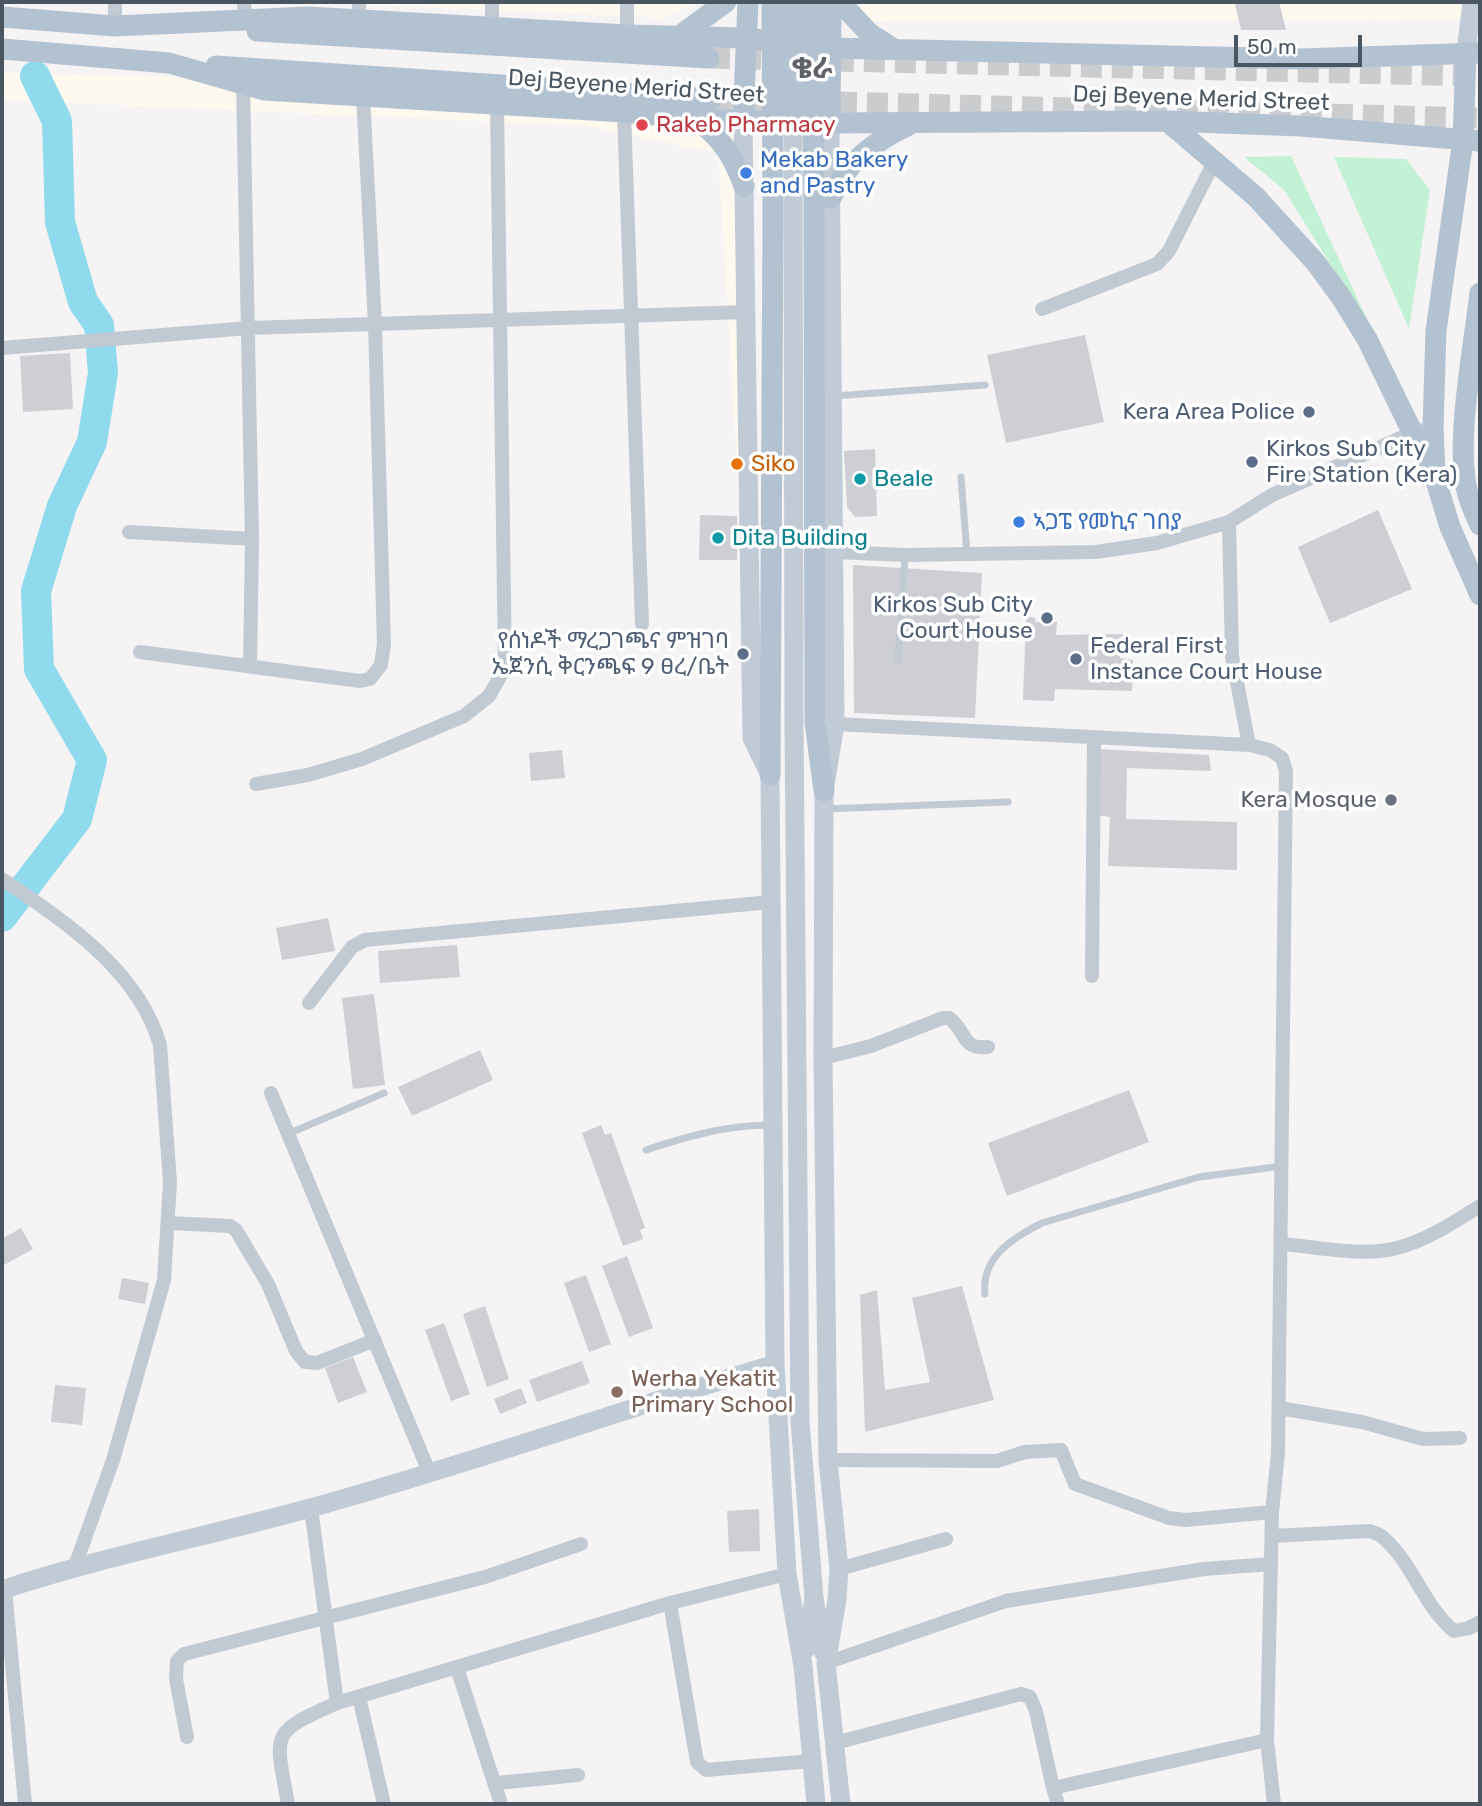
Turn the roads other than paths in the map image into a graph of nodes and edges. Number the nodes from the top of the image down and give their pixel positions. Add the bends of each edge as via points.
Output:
1 (115, 2) edge
2 (492, 2) edge
3 (627, 2) edge
4 (726, 2) edge
5 (748, 2) edge
6 (772, 2) edge
7 (792, 2) edge
8 (812, 2) edge
9 (831, 2) edge
10 (840, 2) edge
11 (1472, 2) edge
12 (245, 10) edge
13 (359, 11) edge
14 (2, 17) edge
15 (116, 26) junction
16 (492, 29) junction
17 (627, 35) junction
18 (678, 37) junction
19 (746, 38) junction
20 (793, 44) junction
21 (831, 48) junction
22 (2, 49) edge
23 (896, 50) junction
24 (1473, 52) edge
25 (709, 58) tunnel mouth
26 (169, 63) junction
27 (243, 83) junction
28 (363, 96) junction
29 (712, 99) tunnel mouth
30 (497, 105) junction
31 (624, 112) junction
32 (695, 119) junction
33 (1167, 121) junction
34 (743, 122) junction
35 (793, 123) junction
36 (830, 123) junction
37 (914, 123) junction
38 (1471, 140) edge
39 (1215, 160) junction
40 (744, 186) junction
41 (831, 198) junction
42 (1480, 293) edge
43 (1042, 309) dead end
44 (746, 312) junction
45 (634, 314) junction
46 (500, 320) junction
47 (375, 324) junction
48 (249, 328) junction
49 (2, 348) edge
50 (985, 385) dead end
51 (834, 396) junction
52 (1433, 426) junction
53 (1411, 432) junction
54 (1465, 436) junction
55 (961, 477) dead end
56 (1436, 481) junction
57 (1229, 522) junction
58 (1480, 524) edge
59 (129, 532) dead end
60 (252, 539) junction
61 (834, 552) junction
62 (905, 555) junction
63 (967, 555) junction
64 (1480, 595) edge
65 (642, 624) dead end
66 (140, 652) dead end
67 (898, 660) dead end
68 (250, 665) junction
69 (835, 724) junction
70 (1094, 740) junction
71 (1249, 745) junction
72 (770, 775) junction
73 (256, 784) dead end
74 (824, 800) junction
75 (1008, 802) dead end
76 (7, 883) edge
77 (771, 902) junction
78 (1092, 976) dead end
79 (309, 1003) dead end
80 (988, 1046) dead end
81 (823, 1058) junction
82 (271, 1093) dead end
83 (384, 1093) dead end
84 (773, 1125) junction
85 (290, 1133) junction
86 (646, 1150) dead end
87 (1283, 1166) junction
88 (1480, 1206) edge
89 (170, 1223) junction
90 (1282, 1244) junction
91 (985, 1294) dead end
92 (375, 1340) junction
93 (775, 1364) junction
94 (1279, 1408) junction
95 (1460, 1438) dead end
96 (828, 1460) junction
97 (430, 1474) junction
98 (312, 1508) junction
99 (1272, 1512) junction
100 (1272, 1536) junction
101 (946, 1539) dead end
102 (581, 1544) dead end
103 (1271, 1564) junction
104 (75, 1566) junction
105 (839, 1569) junction
106 (787, 1574) junction
107 (4, 1589) edge
108 (814, 1598) junction
109 (670, 1603) junction
110 (326, 1620) junction
111 (1480, 1622) edge
112 (825, 1663) junction
113 (803, 1666) junction
114 (457, 1668) junction
115 (359, 1697) junction
116 (337, 1703) junction
117 (187, 1737) dead end
118 (1267, 1740) junction
119 (835, 1743) junction
120 (811, 1761) junction
121 (578, 1774) dead end
122 (497, 1783) junction
123 (1053, 1788) junction
124 (26, 1804) edge
125 (288, 1804) edge
126 (384, 1804) edge
127 (501, 1804) edge
128 (816, 1804) edge
129 (841, 1804) edge
130 (1058, 1804) edge
131 (1274, 1804) edge

1 - 15 street
2 - 16 street
3 - 17 street
4 - 18 main road
5 - 19 main road
6 - 72 main road, bridge
7 - 20 main road
8 - 74 main road, bridge via 815,722
9 - 21 main road
10 - 23 main road via 869,33
11 - 24 main road
12 - 13 main road, Dej Beyene Merid Street
12 - 15 main road, Dej Beyene Merid Street
13 - 16 main road, Dej Beyene Merid Street
14 - 15 main road, Dej Beyene Merid Street
15 - 25 main road
16 - 17 main road, Dej Beyene Merid Street
17 - 18 main road, Dej Beyene Merid Street
18 - 19 main road, Dej Beyene Merid Street
19 - 20 main road, Dej Beyene Merid Street
19 - 34 main road
20 - 21 main road, Dej Beyene Merid Street
20 - 35 main road
21 - 23 main road, Dej Beyene Merid Street
21 - 36 main road
22 - 26 main road, Dej Beyene Merid Street
23 - 24 main road, Dej Beyene Merid Street via 1300,59
24 - 38 main road
26 - 27 main road, Dej Beyene Merid Street
26 - 29 main road
27 - 28 main road, Dej Beyene Merid Street via 264,90
27 - 48 street
28 - 30 main road, Dej Beyene Merid Street
28 - 47 street
30 - 31 main road, Dej Beyene Merid Street
30 - 46 street
31 - 32 main road, Dej Beyene Merid Street
31 - 45 street
32 - 34 main road, Dej Beyene Merid Street
32 - 40 main road via 721,138
33 - 37 main road, Dej Beyene Merid Street
33 - 38 main road, Dej Beyene Merid Street
33 - 39 main road
34 - 35 main road, Dej Beyene Merid Street
34 - 40 main road
35 - 36 main road, Dej Beyene Merid Street
35 - 108 main road via 800,1421
36 - 37 main road, Dej Beyene Merid Street
36 - 41 main road
37 - 41 main road via 887,135 852,162
38 - 52 main road via 1436,331
39 - 43 street via 1169,251 1157,264
39 - 53 main road via 1316,263 1361,327
40 - 44 main road
41 - 51 main road
42 - 54 main road
44 - 45 street
44 - 72 main road via 752,738
45 - 46 street
45 - 65 street
46 - 47 street
46 - 73 street via 505,668 489,696 464,716 362,759
47 - 48 street
47 - 68 street via 381,665 370,679 360,681
48 - 49 street
48 - 60 street
50 - 51 lane
51 - 61 main road
52 - 53 street
52 - 54 main road
52 - 56 main road
53 - 56 main road
53 - 57 street via 1272,495
54 - 58 main road via 1465,478
55 - 63 lane
56 - 64 main road via 1450,527
57 - 63 street via 1157,543 1096,552
57 - 71 street via 1232,656
59 - 60 street
60 - 68 street
61 - 62 street
61 - 69 main road
62 - 63 street
62 - 67 lane
66 - 68 street
69 - 70 street
69 - 74 main road
70 - 71 street
70 - 78 street
71 - 87 street via 1282,758 1286,771
72 - 77 main road
74 - 75 lane
74 - 81 main road
76 - 89 street via 72,927 105,959 154,1025 167,1111
77 - 79 street via 365,940 352,947
77 - 84 main road
80 - 81 street via 970,1046 956,1023 943,1018 871,1046
81 - 96 main road
82 - 85 street
83 - 85 lane
84 - 86 lane via 700,1132
84 - 93 main road
85 - 92 street
87 - 90 street
87 - 91 lane via 1199,1177 1042,1223 1023,1232 992,1260 983,1278
88 - 90 street via 1445,1228 1396,1248 1370,1251
89 - 92 street via 236,1230 305,1362 317,1363
89 - 104 street via 157,1306 113,1460
90 - 94 street
92 - 97 street
93 - 97 main road
93 - 106 main road
94 - 95 street via 1362,1422 1423,1439
94 - 99 street
96 - 99 street via 997,1461 1025,1452 1061,1450 1075,1484 1169,1518
96 - 105 main road
97 - 98 main road
98 - 104 main road
98 - 110 street
99 - 100 street
100 - 103 street
100 - 111 street via 1370,1531 1388,1541 1443,1622 1454,1631
101 - 105 street
102 - 110 street via 485,1577
103 - 112 street via 1204,1569 1006,1601
103 - 118 street
104 - 107 main road
105 - 112 main road
106 - 109 street
106 - 113 main road
107 - 124 street
108 - 112 main road
108 - 113 main road
109 - 114 street
109 - 120 street via 697,1762 706,1770
110 - 116 street
110 - 117 street via 184,1654 177,1661 176,1679
112 - 119 main road
113 - 120 main road
114 - 115 street
114 - 122 street
115 - 116 street
115 - 126 street
116 - 125 street via 283,1731 279,1746
118 - 123 street
118 - 131 street
119 - 123 street via 1021,1695 1030,1698 1036,1711
119 - 129 main road
120 - 128 main road
121 - 122 street
122 - 127 street
123 - 130 street

